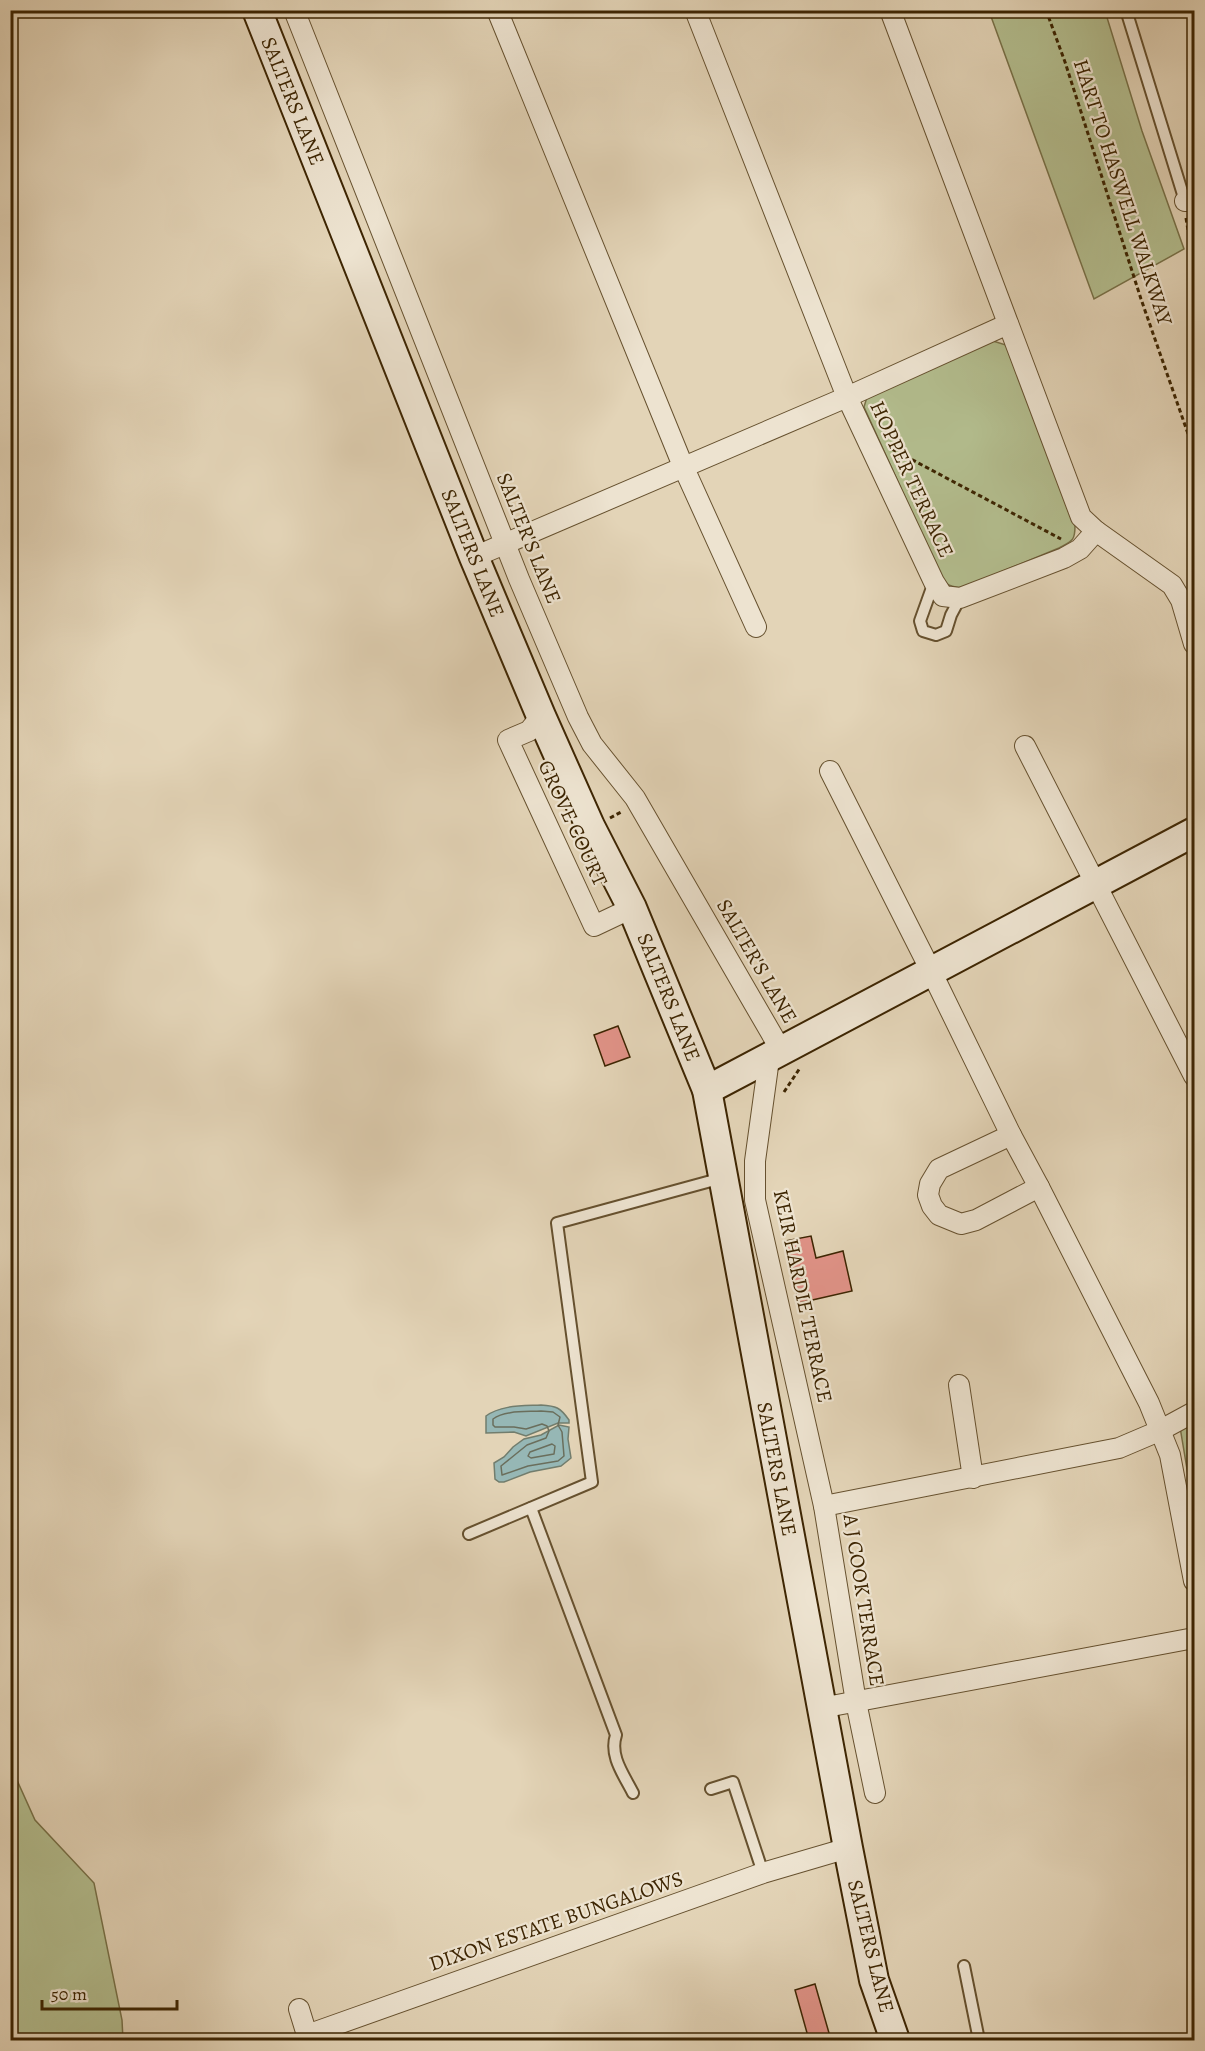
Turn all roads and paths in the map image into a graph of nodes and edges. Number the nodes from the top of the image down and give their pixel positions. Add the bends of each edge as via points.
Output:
1 (257, 10) edge
2 (294, 10) edge
3 (497, 10) edge
4 (695, 10) edge
5 (890, 10) edge
6 (1046, 10) edge
7 (1126, 10) edge
8 (1190, 200) edge
9 (1008, 324) junction
10 (847, 396) junction
11 (864, 434) junction
12 (1194, 451) edge
13 (683, 466) junction
14 (1096, 531) junction
15 (504, 543) junction
16 (1080, 549) junction
17 (474, 557) junction
18 (934, 582) junction
19 (960, 598) junction
20 (756, 627) dead end
21 (1194, 644) edge
22 (541, 716) junction
23 (1026, 746) dead end
24 (830, 771) dead end
25 (1194, 832) edge
26 (1096, 886) junction
27 (632, 908) junction
28 (932, 973) junction
29 (1187, 1041) edge
30 (775, 1055) junction
31 (1194, 1076) edge
32 (707, 1090) junction
33 (1011, 1135) junction
34 (722, 1178) junction
35 (1039, 1187) junction
36 (959, 1386) dead end
37 (1194, 1412) edge
38 (1159, 1431) junction
39 (973, 1478) junction
40 (824, 1506) junction
41 (531, 1508) junction
42 (469, 1534) dead end
43 (1194, 1581) edge
44 (1194, 1638) edge
45 (856, 1702) junction
46 (821, 1708) junction
47 (711, 1789) dead end
48 (633, 1793) dead end
49 (875, 1793) dead end
50 (848, 1848) junction
51 (763, 1873) junction
52 (964, 1966) dead end
53 (299, 2009) dead end
54 (895, 2040) edge
55 (979, 2040) edge

1 - 17 main road, SALTERS LANE
2 - 15 street, SALTER'S LANE
3 - 13 street
4 - 10 street, HOPPER TERRACE
5 - 9 street
6 - 12 path, HART TO HASWELL WALKWAY
7 - 8 lane
9 - 10 street
9 - 14 street via 1081,517
10 - 11 street, HOPPER TERRACE
10 - 13 street
11 - 16 path
11 - 18 street, HOPPER TERRACE
13 - 15 street
13 - 20 street
14 - 16 street
14 - 21 street via 1172,585
15 - 17 street
15 - 30 street, SALTER'S LANE via 592,744 635,798
16 - 19 street
17 - 22 main road, SALTERS LANE
18 - 19 street, HOPPER TERRACE via 943,596
18 - 19 lane, HOPPER TERRACE via 920,621 924,631 936,636 946,631
22 - 27 main road, SALTERS LANE
22 - 27 street, GROVE COURT via 529,731 508,740 594,926
23 - 26 street
24 - 28 street
25 - 26 main road
26 - 28 main road
26 - 29 street
27 - 32 main road, SALTERS LANE
28 - 30 main road
28 - 33 street
29 - 31 street
30 - 32 main road
30 - 40 street, KEIR HARDIE TERRACE via 755,1161 755,1200
32 - 34 main road, SALTERS LANE
33 - 35 street
33 - 35 street via 939,1169 930,1184 932,1206 939,1215 961,1224
34 - 41 lane via 557,1223 592,1482
34 - 46 main road, SALTERS LANE
35 - 38 street via 1149,1403
36 - 39 street
37 - 38 street
38 - 39 street via 1119,1448
38 - 43 street via 1170,1455
39 - 40 street
40 - 45 street, A J COOK TERRACE
41 - 42 lane
41 - 48 lane via 616,1735 615,1756
44 - 45 street
45 - 46 street
45 - 49 street, A J COOK TERRACE
46 - 50 main road, SALTERS LANE
47 - 51 lane via 733,1782
50 - 51 street, DIXON ESTATE BUNGALOWS
50 - 54 main road, SALTERS LANE via 874,1980
51 - 53 street, DIXON ESTATE BUNGALOWS via 307,2035
52 - 55 lane

